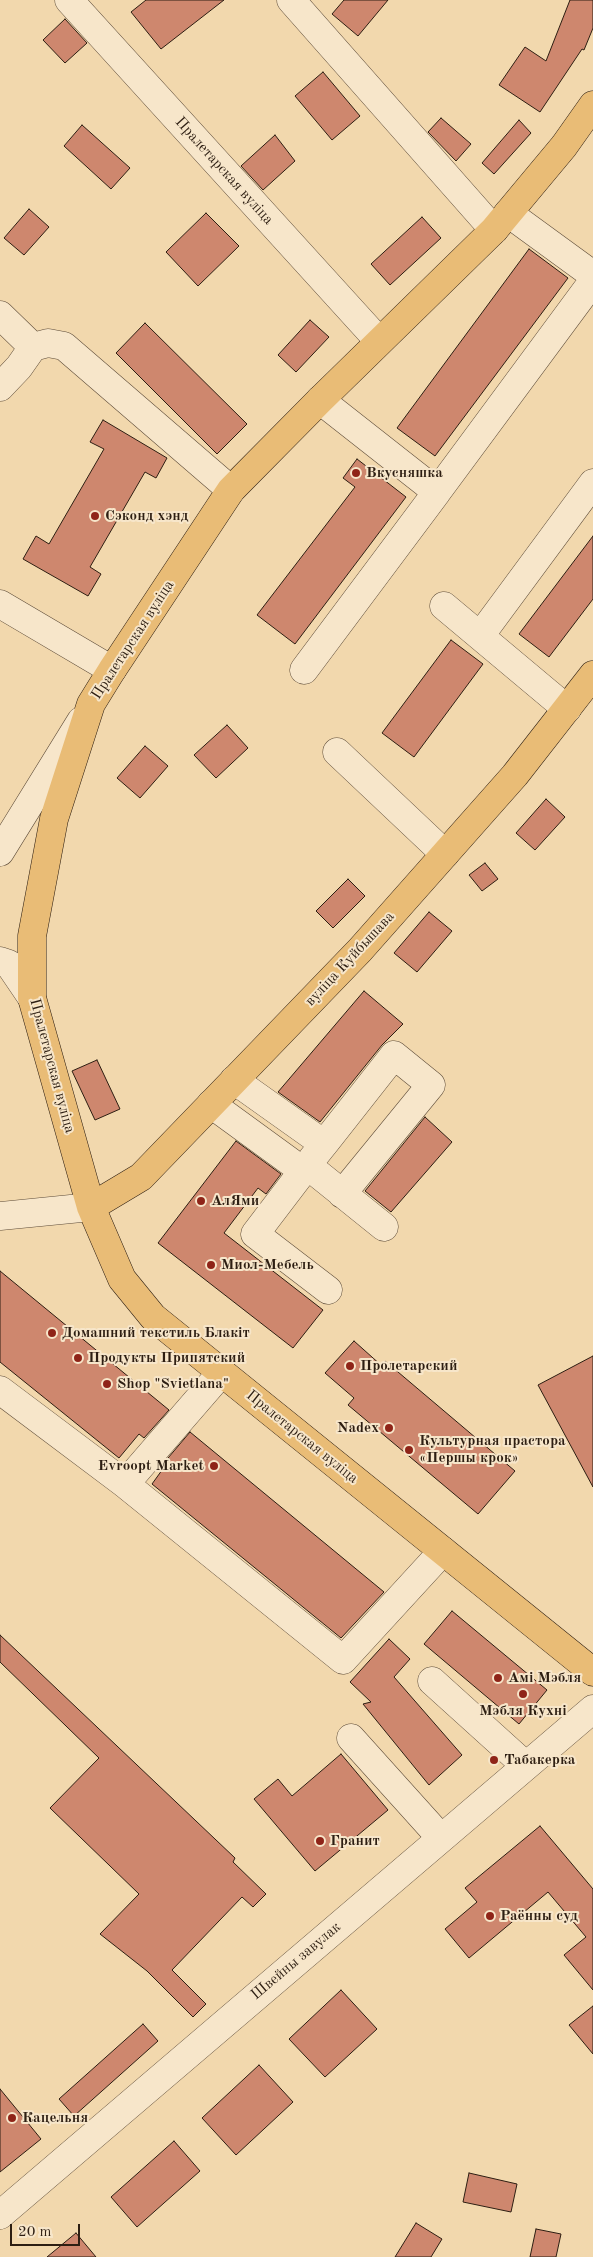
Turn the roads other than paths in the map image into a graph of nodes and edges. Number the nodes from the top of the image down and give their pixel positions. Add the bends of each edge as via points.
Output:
1 (69, 0) edge
2 (291, 0) edge
3 (593, 105) edge
4 (501, 222) junction
5 (593, 275) edge
6 (593, 282) edge
7 (0, 315) edge
8 (379, 341) junction
9 (33, 347) junction
10 (0, 387) edge
11 (320, 400) junction
12 (593, 483) edge
13 (231, 490) junction
14 (437, 492) junction
15 (0, 604) edge
16 (444, 606) dead end
17 (480, 636) junction
18 (112, 670) junction
19 (304, 670) dead end
20 (590, 685) edge
21 (91, 704) junction
22 (567, 709) junction
23 (337, 752) dead end
24 (0, 852) edge
25 (445, 854) junction
26 (0, 961) edge
27 (32, 998) junction
28 (234, 1080) junction
29 (211, 1104) junction
30 (324, 1144) junction
31 (305, 1168) junction
32 (342, 1194) junction
33 (91, 1207) junction
34 (0, 1216) edge
35 (384, 1227) dead end
36 (328, 1290) dead end
37 (222, 1372) junction
38 (0, 1390) edge
39 (125, 1484) junction
40 (443, 1551) junction
41 (593, 1672) edge
42 (432, 1681) dead end
43 (593, 1709) edge
44 (351, 1738) dead end
45 (526, 1766) junction
46 (441, 1838) junction
47 (0, 2216) edge

1 - 8 street, Пралетарская вуліца
2 - 4 street
3 - 4 main road, Пралетарская вуліца via 564,146
4 - 5 street
4 - 8 main road, Пралетарская вуліца
6 - 14 street
7 - 9 street
8 - 11 main road, Пралетарская вуліца
9 - 10 street
9 - 13 street via 48,343 64,346
11 - 13 main road, Пралетарская вуліца
11 - 14 street
12 - 17 street
13 - 18 main road, Пралетарская вуліца
14 - 19 street
15 - 18 street
16 - 17 street
17 - 22 street
18 - 21 main road, Пралетарская вуліца
20 - 22 main road, вуліца Куйбышава
21 - 24 street
21 - 27 main road, Пралетарская вуліца via 54,819 41,879 32,936
22 - 25 main road, вуліца Куйбышава via 515,775
23 - 25 street
25 - 28 main road, вуліца Куйбышава via 360,950
26 - 27 street via 9,964
27 - 33 main road, Пралетарская вуліца
28 - 29 main road, вуліца Куйбышава
28 - 30 street
29 - 31 street
29 - 33 main road, вуліца Куйбышава via 141,1177
30 - 31 street
30 - 32 street via 394,1055 431,1084
31 - 32 street
31 - 36 street via 255,1234
32 - 35 street
33 - 34 street
33 - 37 main road, Пралетарская вуліца via 122,1279 153,1317
37 - 39 street
37 - 40 main road, Пралетарская вуліца
38 - 39 street
39 - 40 street via 343,1660
40 - 41 main road, Пралетарская вуліца
42 - 45 street
43 - 45 street, Швейны завулак
44 - 46 street
45 - 46 street, Швейны завулак
46 - 47 street, Швейны завулак

